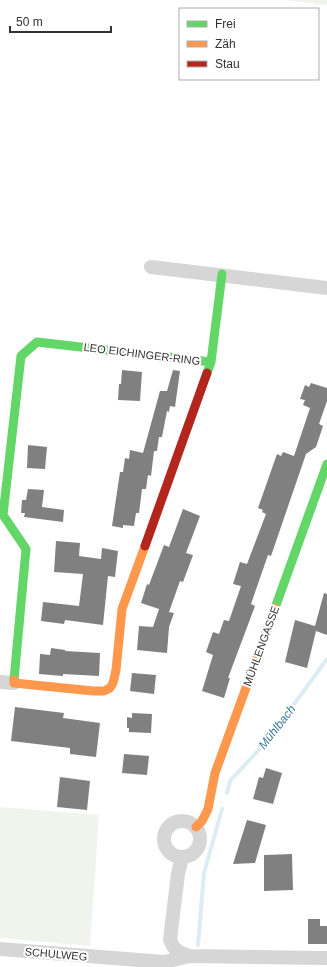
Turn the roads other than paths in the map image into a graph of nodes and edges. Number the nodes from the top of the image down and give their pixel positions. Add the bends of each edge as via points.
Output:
1 (151, 267) dead end
2 (222, 274) junction
3 (327, 288) edge
4 (211, 362) junction
5 (327, 464) edge
6 (7, 682) edge
7 (196, 827) junction
8 (182, 858) junction
9 (0, 949) edge
10 (195, 956) junction
11 (327, 958) edge

1 - 2 street
2 - 3 street
2 - 4 street
4 - 6 street, LEO EICHINGER-RING via 122,609 116,670 110,688 93,691
4 - 6 street, LEO EICHINGER-RING via 37,342 21,356 3,514 26,549
5 - 7 street, MÜHLENGASSE via 215,773 209,809 205,818
7 - 8 street via 201,839 200,845 193,854
7 - 8 street via 188,822 179,821 172,824 165,834 167,850
8 - 10 street via 170,939 172,947 179,952
9 - 10 street, SCHULWEG via 164,962
10 - 11 street, SCHULWEG

